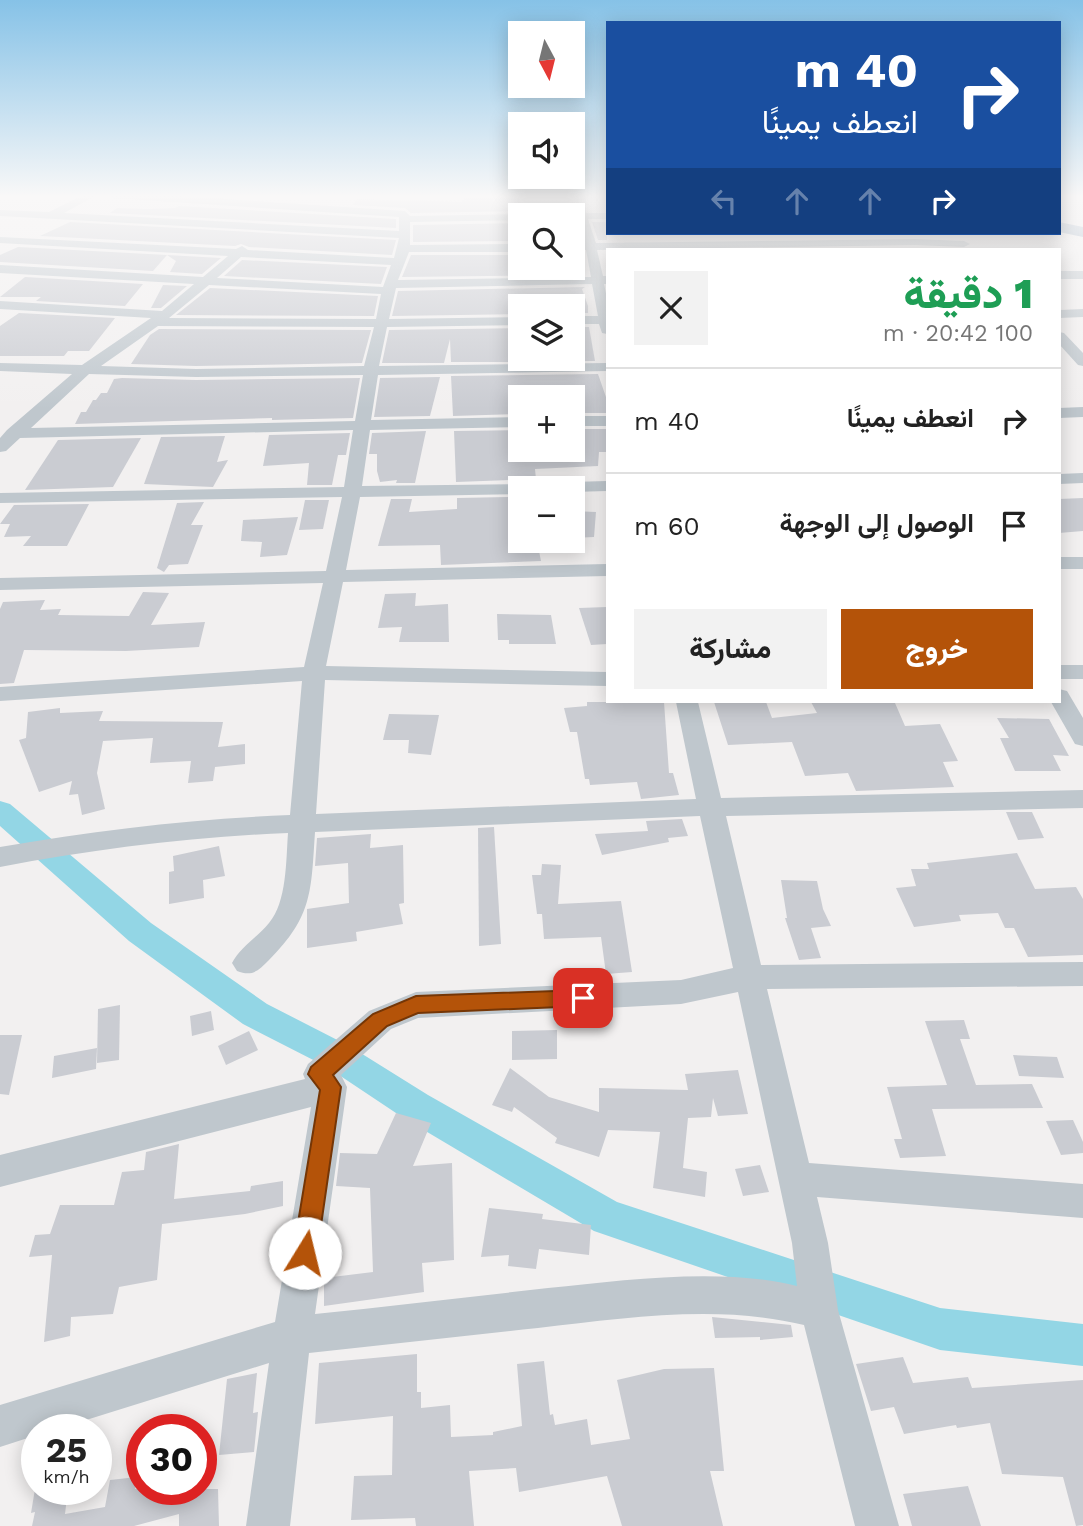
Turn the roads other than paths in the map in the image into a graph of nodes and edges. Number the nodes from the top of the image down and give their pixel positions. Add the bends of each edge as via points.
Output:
1 (223, 266) edge
2 (396, 266) edge
3 (0, 269) edge
4 (1061, 275) edge
5 (1083, 275) edge
6 (603, 280) edge
7 (204, 282) junction
8 (390, 287) junction
9 (0, 305) edge
10 (606, 312) edge
11 (1083, 313) edge
12 (1061, 314) edge
13 (160, 319) junction
14 (508, 321) edge
15 (585, 321) edge
16 (382, 323) junction
17 (606, 323) edge
18 (1061, 338) edge
19 (1061, 358) edge
20 (1081, 359) edge
21 (0, 367) edge
22 (606, 367) edge
23 (371, 369) junction
24 (85, 370) junction
25 (1083, 412) edge
26 (1061, 413) edge
27 (585, 421) edge
28 (606, 421) edge
29 (508, 422) edge
30 (364, 425) junction
31 (13, 433) junction
32 (0, 447) edge
33 (1083, 478) edge
34 (1061, 479) edge
35 (606, 486) edge
36 (585, 487) edge
37 (508, 489) edge
38 (352, 493) junction
39 (0, 498) edge
40 (1083, 563) edge
41 (1061, 564) edge
42 (606, 570) edge
43 (334, 576) junction
44 (0, 584) edge
45 (1061, 672) edge
46 (1083, 672) edge
47 (314, 673) junction
48 (606, 679) edge
49 (0, 694) edge
50 (1061, 700) edge
51 (687, 703) edge
52 (1083, 738) edge
53 (1083, 799) edge
54 (710, 807) junction
55 (302, 822) junction
56 (10, 855) edge
57 (247, 962) dead end
58 (1083, 974) edge
59 (749, 977) junction
60 (331, 1087) junction
61 (0, 1171) edge
62 (795, 1180) junction
63 (1083, 1201) edge
64 (818, 1310) junction
65 (292, 1335) junction
66 (0, 1426) edge
67 (268, 1526) edge
68 (877, 1526) edge

1 - 7 street
2 - 8 street
3 - 7 street
4 - 5 street
6 - 8 street
6 - 10 street
7 - 8 street
7 - 13 street
8 - 16 street
9 - 13 street
11 - 12 street
13 - 16 street
13 - 24 street
14 - 16 street
15 - 17 street
16 - 23 street
18 - 20 street
19 - 20 street
21 - 24 street
22 - 23 street
23 - 24 street
23 - 30 street
24 - 31 street
25 - 26 street
27 - 28 street
29 - 30 street
30 - 31 street
30 - 38 street
31 - 32 street
33 - 34 street
35 - 36 street
37 - 38 street
38 - 39 street
38 - 43 street
40 - 41 street
42 - 43 street
43 - 44 street
43 - 47 street
45 - 46 street
47 - 48 street
47 - 49 street
47 - 55 street
50 - 52 street
51 - 54 street
53 - 54 street
54 - 55 street
54 - 59 street
55 - 56 street via 99,839
55 - 57 street via 290,914 279,932
58 - 59 street
59 - 60 street via 681,992 416,1005 380,1020 319,1074
59 - 62 street
60 - 61 street
60 - 65 street
62 - 63 street
62 - 64 street via 810,1243
64 - 65 street via 774,1299 731,1296 623,1299
64 - 68 street
65 - 66 street
65 - 67 street

